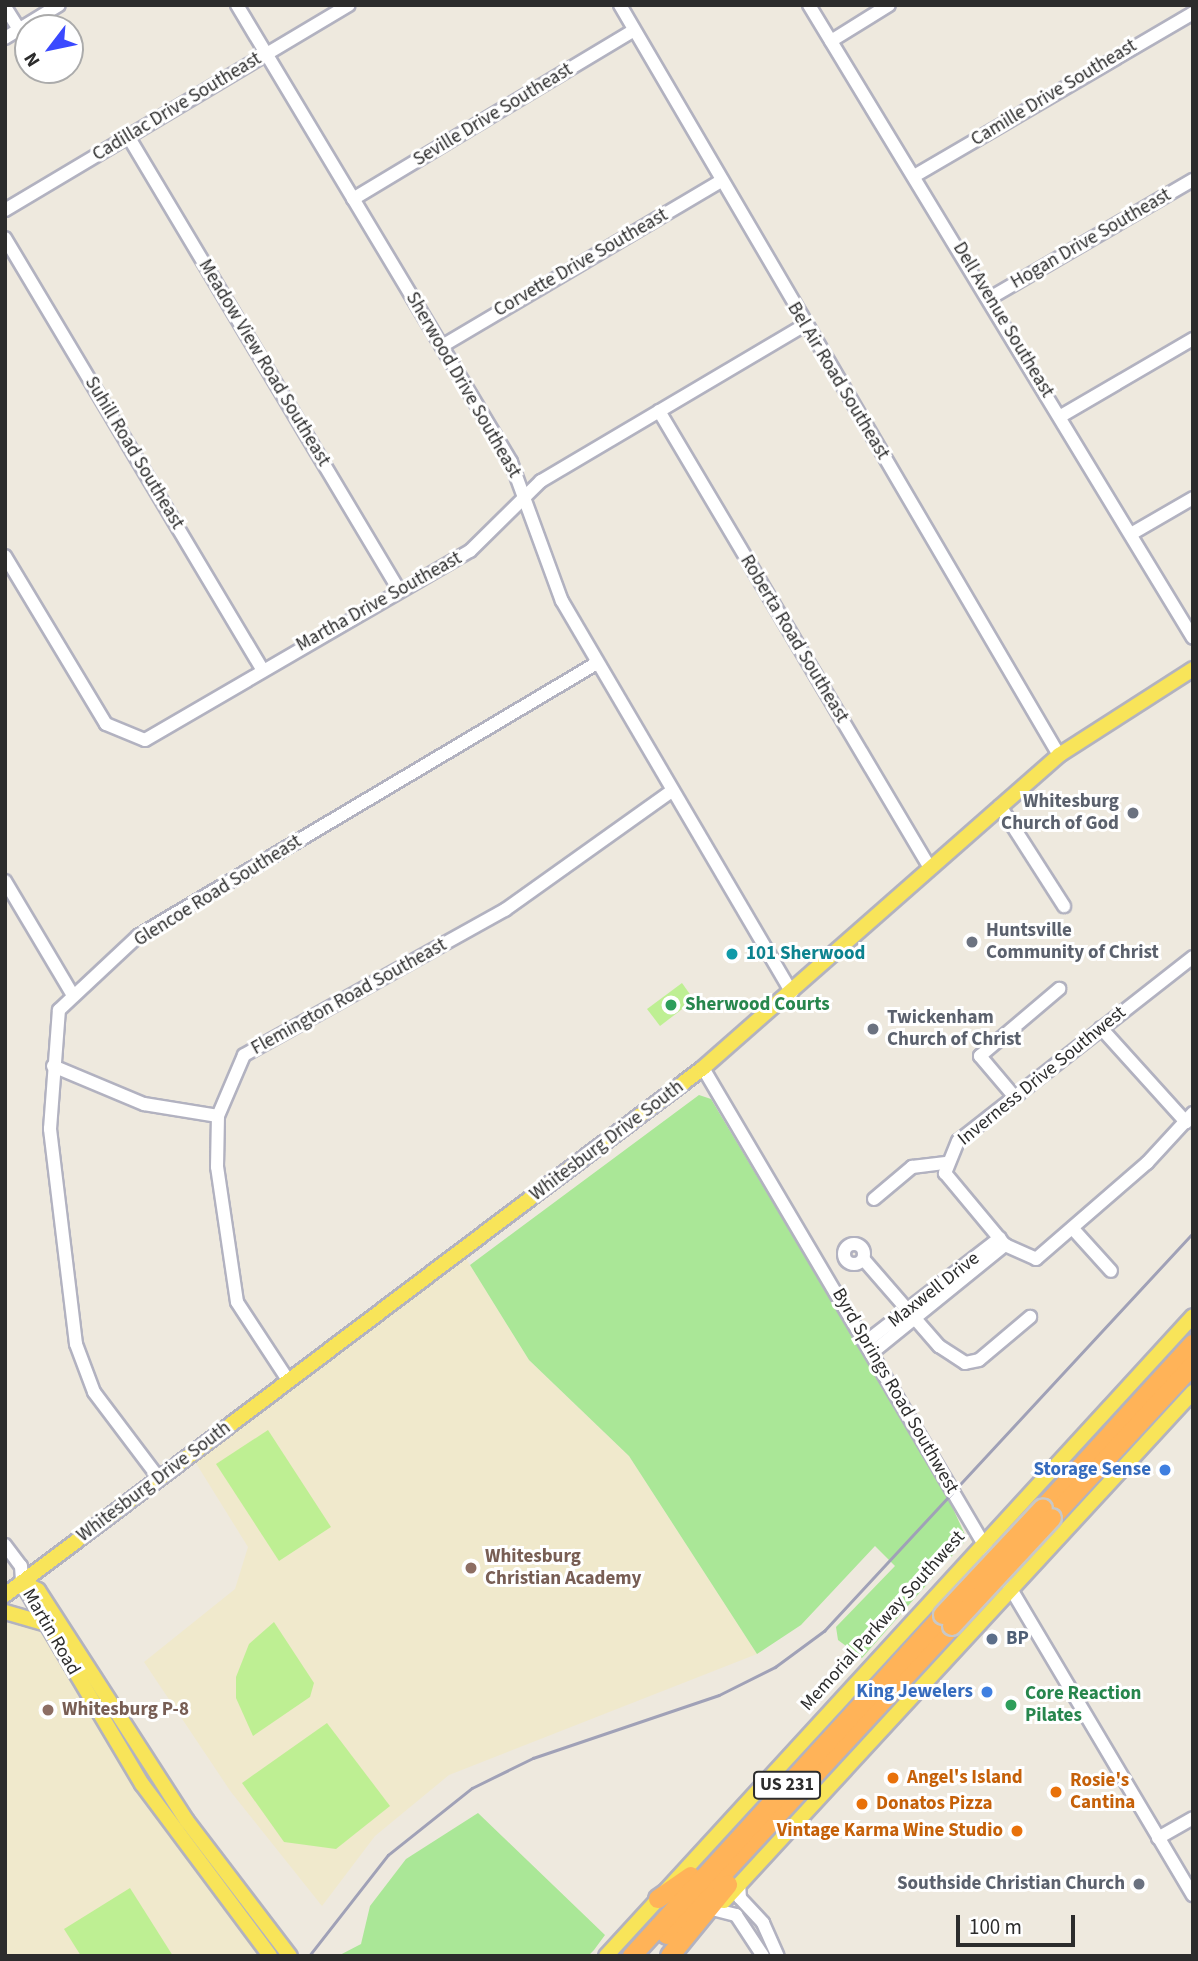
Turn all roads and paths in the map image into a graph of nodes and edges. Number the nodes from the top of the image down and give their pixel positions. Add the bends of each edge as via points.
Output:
1 (237, 5) edge
2 (349, 5) edge
3 (620, 5) edge
4 (808, 5) edge
5 (889, 5) edge
6 (1193, 13) edge
7 (632, 31) junction
8 (831, 41) junction
9 (267, 54) junction
10 (128, 136) junction
11 (916, 175) junction
12 (1193, 180) edge
13 (721, 181) junction
14 (353, 199) junction
15 (5, 210) edge
16 (5, 238) edge
17 (990, 298) junction
18 (805, 325) junction
19 (1193, 339) edge
20 (442, 346) junction
21 (659, 411) junction
22 (1061, 416) junction
23 (526, 493) junction
24 (1193, 498) edge
25 (1131, 534) junction
26 (5, 556) edge
27 (399, 590) junction
28 (1193, 638) edge
29 (597, 663) junction
30 (262, 668) junction
31 (1193, 669) edge
32 (1059, 755) junction
33 (672, 791) junction
34 (1000, 806) junction
35 (930, 868) junction
36 (5, 881) edge
37 (1064, 906) dead end
38 (1193, 957) edge
39 (1059, 989) dead end
40 (792, 993) junction
41 (72, 994) junction
42 (1101, 1028) junction
43 (52, 1066) junction
44 (703, 1068) junction
45 (1013, 1095) junction
46 (218, 1116) junction
47 (1189, 1118) edge
48 (946, 1163) junction
49 (874, 1199) dead end
50 (1074, 1230) junction
51 (1002, 1241) junction
52 (865, 1261) dead end
53 (1111, 1271) dead end
54 (913, 1316) junction
55 (1193, 1316) edge
56 (1030, 1317) dead end
57 (1193, 1335) edge
58 (1193, 1343) edge
59 (870, 1346) junction
60 (1186, 1367) edge
61 (288, 1380) junction
62 (1193, 1392) edge
63 (158, 1477) junction
64 (1022, 1499) junction
65 (1058, 1542) junction
66 (982, 1544) junction
67 (5, 1545) edge
68 (22, 1582) junction
69 (941, 1588) junction
70 (1012, 1591) junction
71 (5, 1595) edge
72 (5, 1612) edge
73 (43, 1623) junction
74 (970, 1636) junction
75 (785, 1797) junction
76 (1193, 1818) edge
77 (1158, 1838) junction
78 (740, 1884) junction
79 (1193, 1895) edge
80 (658, 1899) junction
81 (716, 1910) junction
82 (288, 1953) edge
83 (270, 1956) edge
84 (606, 1956) edge
85 (632, 1956) edge
86 (648, 1956) edge
87 (672, 1956) edge
88 (763, 1956) edge
89 (778, 1956) edge

1 - 9 street, Sherwood Drive Southeast
2 - 9 street, Cadillac Drive Southeast
3 - 7 street, Bel Air Road Southeast
4 - 8 street, Dell Avenue Southeast
5 - 8 street
6 - 11 street, Camille Drive Southeast
7 - 13 street, Bel Air Road Southeast
7 - 14 street, Seville Drive Southeast
8 - 11 street, Dell Avenue Southeast
9 - 10 street, Cadillac Drive Southeast
9 - 14 street, Sherwood Drive Southeast
10 - 15 street, Cadillac Drive Southeast
10 - 27 street, Meadow View Road Southeast
11 - 17 street, Dell Avenue Southeast
12 - 17 street, Hogan Drive Southeast
13 - 18 street, Bel Air Road Southeast
13 - 20 street, Corvette Drive Southeast
14 - 20 street, Sherwood Drive Southeast
16 - 30 street, Suhill Road Southeast
17 - 22 street, Dell Avenue Southeast
18 - 21 street, Martha Drive Southeast
18 - 32 street, Bel Air Road Southeast
19 - 22 street
20 - 23 street, Sherwood Drive Southeast
21 - 23 street, Martha Drive Southeast
21 - 35 street, Roberta Road Southeast
22 - 25 street, Dell Avenue Southeast
23 - 27 street, Martha Drive Southeast via 470,551
23 - 29 street, Sherwood Drive Southeast via 562,601
24 - 25 street
25 - 28 street, Dell Avenue Southeast
26 - 30 street, Martha Drive Southeast via 106,724 127,736 145,740
27 - 30 street, Martha Drive Southeast
29 - 33 street, Sherwood Drive Southeast
29 - 41 street, Glencoe Road Southeast via 138,936
31 - 32 main road, Whitesburg Drive South
32 - 34 main road, Whitesburg Drive South
33 - 40 street, Sherwood Drive Southeast
33 - 46 street, Flemington Road Southeast via 505,910 244,1055
34 - 35 main road, Whitesburg Drive South
34 - 37 street
35 - 40 main road, Whitesburg Drive South
36 - 41 street
38 - 42 street, Inverness Drive Southwest
39 - 45 street via 979,1056
40 - 44 main road, Whitesburg Drive South
41 - 43 street, Glencoe Road Southeast via 59,1010
42 - 45 street, Inverness Drive Southwest
42 - 47 street
43 - 46 street via 144,1104
43 - 63 street, Glencoe Road Southeast via 50,1129 83,1373
44 - 59 street, Byrd Springs Road Southwest
44 - 61 main road, Whitesburg Drive South
45 - 48 street, Inverness Drive Southwest via 958,1141
46 - 61 street, Flemington Road Southeast via 217,1167 237,1302
47 - 50 street, Inverness Drive Southwest
48 - 49 street via 912,1167
48 - 51 street, Inverness Drive Southwest via 950,1184
50 - 51 street, Inverness Drive Southwest via 1036,1259
50 - 53 street
51 - 54 street
52 - 54 street
54 - 56 street via 965,1363 979,1360
54 - 59 street
55 - 64 main road, Memorial Parkway Southwest
57 - 60 highway
58 - 60 highway
59 - 66 street, Byrd Springs Road Southwest
60 - 75 highway, US 231, bridge
61 - 63 main road, Whitesburg Drive South
62 - 65 main road
63 - 68 main road, Whitesburg Drive South
64 - 65 main road via 1019,1516 1029,1531
64 - 66 main road, Memorial Parkway Southwest
65 - 70 main road
66 - 69 main road, Memorial Parkway Southwest
66 - 70 street, Byrd Springs Road Southwest
67 - 68 street via 21,1566
68 - 71 main road, Whitesburg Drive South
68 - 73 main road, Martin Road
68 - 82 main road, Martin Road via 38,1590 156,1776
69 - 74 main road via 951,1589 969,1607
69 - 80 main road, Memorial Parkway Southwest
70 - 74 main road
70 - 77 street, Byrd Springs Road Southwest
72 - 73 main road
73 - 83 main road, Martin Road via 171,1826
74 - 78 main road
75 - 80 highway
75 - 85 highway, US 231
75 - 86 highway, US 231
75 - 87 highway
76 - 77 street
77 - 79 street, Byrd Springs Road Southwest
78 - 81 main road
78 - 89 street via 740,1898 767,1929
80 - 84 main road, Memorial Parkway Southwest
81 - 87 main road
81 - 88 street via 736,1915

